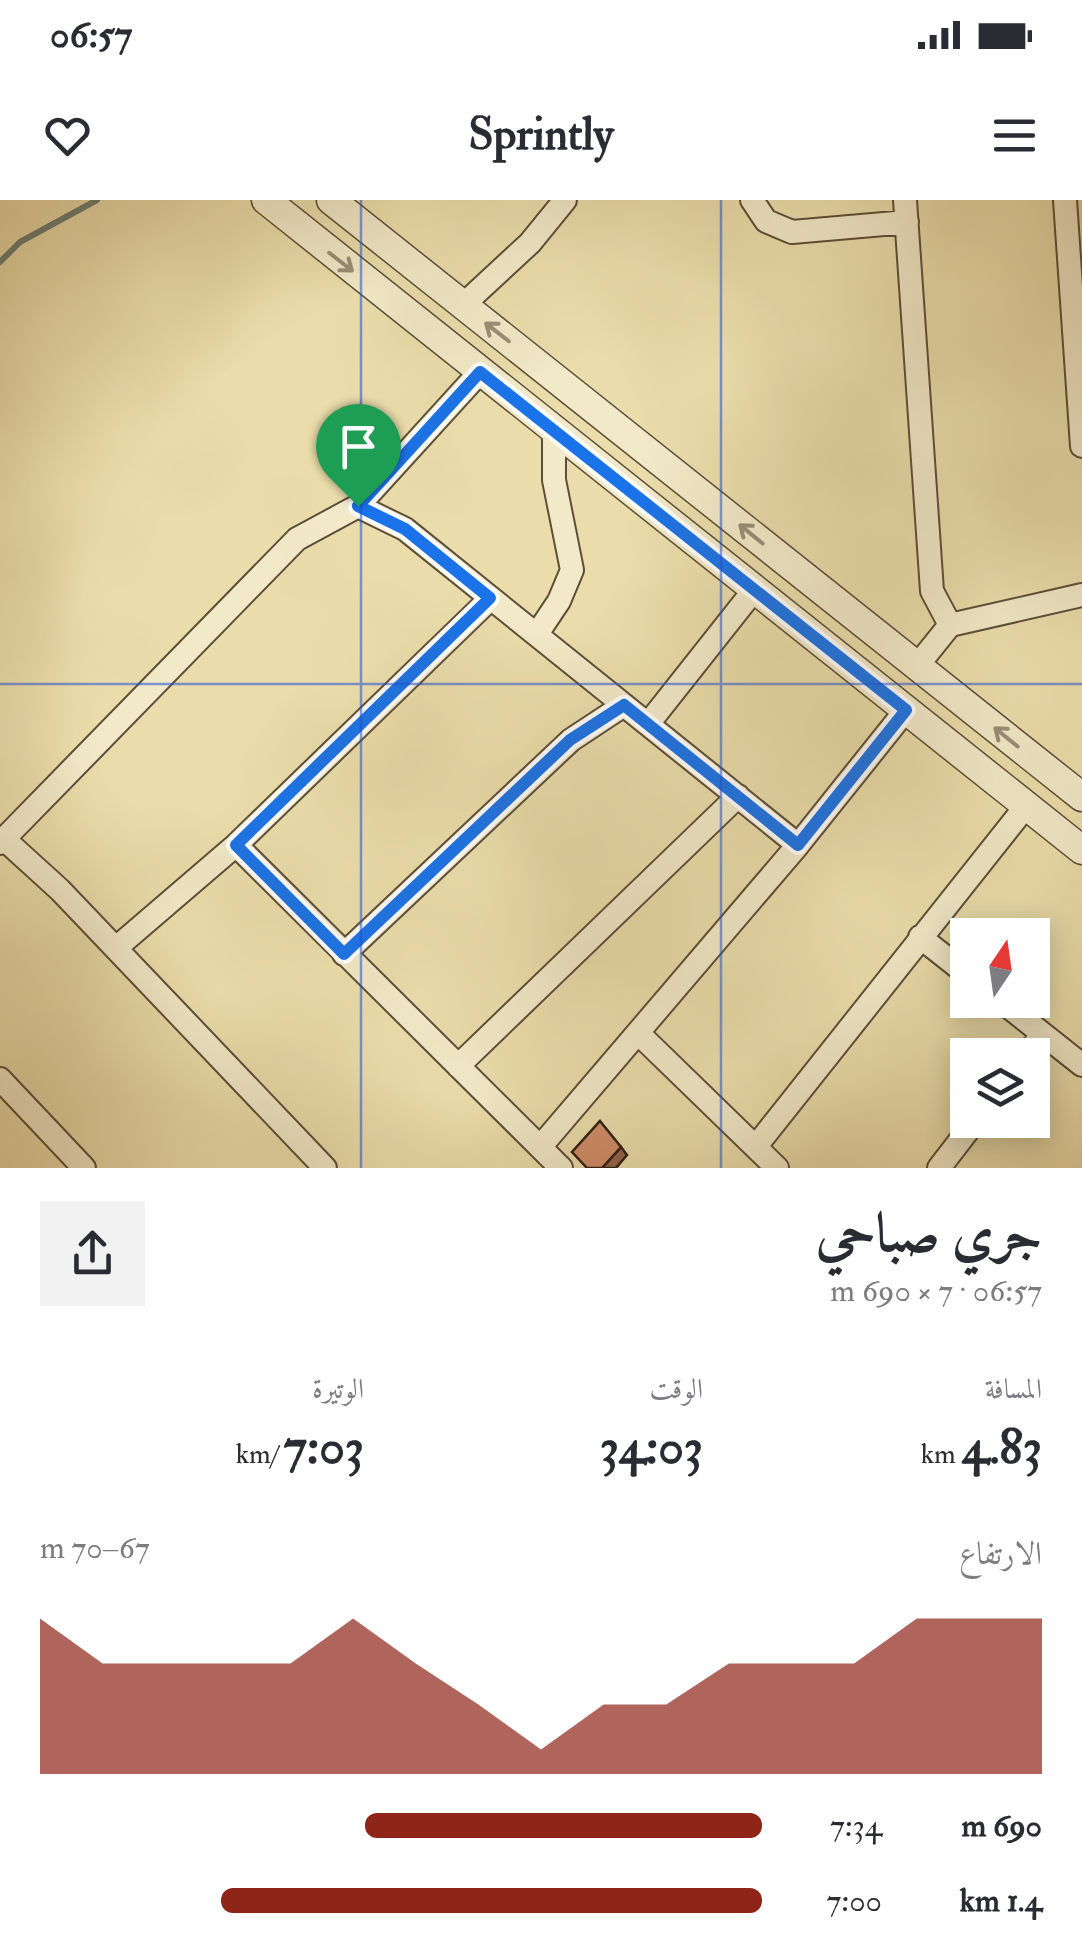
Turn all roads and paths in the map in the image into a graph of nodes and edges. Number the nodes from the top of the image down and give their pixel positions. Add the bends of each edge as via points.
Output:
1 (266, 200) edge
2 (331, 200) edge
3 (565, 200) edge
4 (752, 200) edge
5 (1066, 200) edge
6 (906, 211) edge
7 (463, 305) junction
8 (480, 372) junction
9 (554, 432) junction
10 (1082, 446) edge
11 (679, 476) junction
12 (358, 506) junction
13 (649, 506) junction
14 (754, 590) junction
15 (1082, 595) edge
16 (490, 598) junction
17 (950, 625) junction
18 (537, 634) junction
19 (918, 666) junction
20 (624, 705) junction
21 (906, 710) junction
22 (648, 724) junction
23 (738, 796) junction
24 (1082, 797) edge
25 (1026, 806) junction
26 (3, 842) edge
27 (236, 845) junction
28 (798, 845) junction
29 (1082, 850) edge
30 (920, 937) junction
31 (116, 948) junction
32 (344, 954) junction
33 (950, 960) edge
34 (1022, 1018) edge
35 (638, 1033) junction
36 (1042, 1034) junction
37 (1039, 1038) edge
38 (1082, 1065) edge
39 (458, 1066) junction
40 (0, 1079) edge
41 (962, 1138) edge
42 (757, 1145) junction
43 (541, 1146) junction
44 (84, 1168) edge
45 (325, 1168) edge
46 (562, 1168) edge
47 (778, 1168) edge
48 (939, 1168) edge

1 -> 8 street
2 - 7 street
3 - 7 street
4 - 6 street via 766,220 792,232
5 - 10 street
6 - 17 street via 932,591
11 -> 7 street
8 - 9 street
8 - 12 street
9 - 13 street
9 - 18 street via 554,480 572,570
11 - 13 street
19 -> 11 street
12 - 16 street via 405,529
12 - 26 street via 297,539
13 - 14 street
14 - 21 street
14 - 22 street
15 - 17 street
16 - 18 street
16 - 27 street
17 - 19 street
18 - 20 street
24 -> 19 street
20 - 22 street
20 - 32 street via 570,740
21 - 25 street
21 - 28 street
22 - 23 street
23 - 28 street
23 - 39 street
25 - 29 street
25 - 30 street
26 - 31 street
27 - 31 street
27 - 32 street
28 - 35 street
30 - 33 street
30 - 42 street
31 - 45 street
32 - 39 street
34 - 36 street
35 - 42 street
35 - 43 street
36 - 37 street
36 - 38 street
39 - 43 street
40 - 44 street
41 - 48 street
42 - 47 street
43 - 46 street

